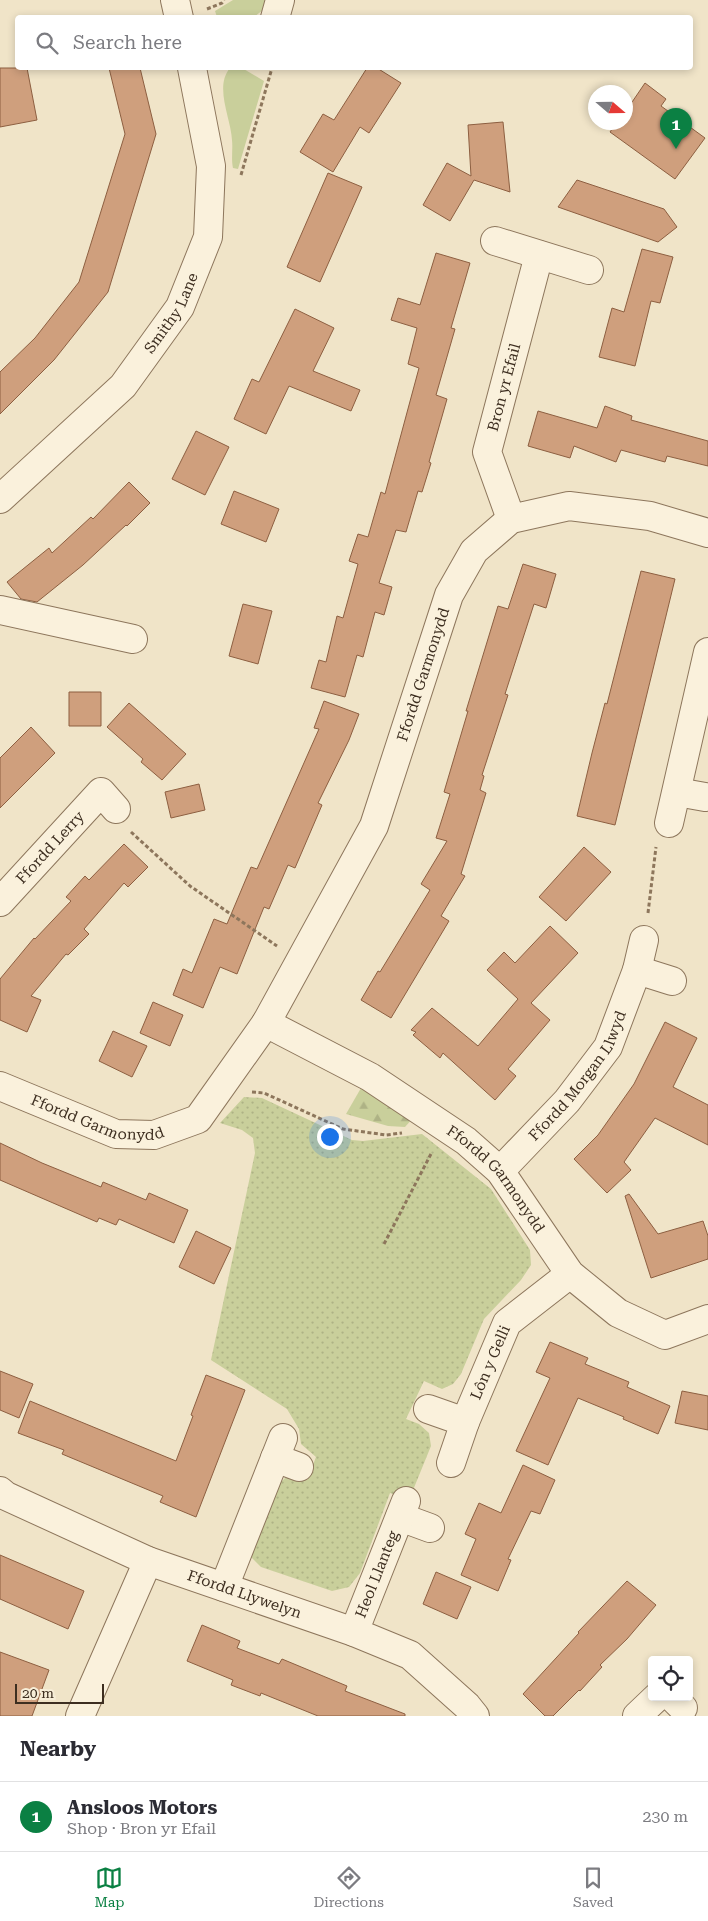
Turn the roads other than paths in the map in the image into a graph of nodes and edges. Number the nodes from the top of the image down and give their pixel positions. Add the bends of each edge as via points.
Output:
1 (175, 0) edge
2 (280, 0) edge
3 (192, 14) edge
4 (276, 15) edge
5 (192, 70) edge
6 (495, 241) dead end
7 (539, 255) junction
8 (589, 270) dead end
9 (0, 499) edge
10 (511, 519) junction
11 (708, 533) edge
12 (0, 610) edge
13 (133, 639) dead end
14 (708, 652) edge
15 (677, 792) junction
16 (101, 793) road end
17 (705, 797) dead end
18 (669, 822) road end
19 (0, 902) edge
20 (644, 940) road end
21 (637, 970) junction
22 (672, 981) dead end
23 (266, 1023) junction
24 (0, 1086) edge
25 (500, 1171) junction
26 (570, 1274) junction
27 (708, 1319) edge
28 (428, 1409) dead end
29 (465, 1422) junction
30 (286, 1454) dead end
31 (451, 1463) dead end
32 (0, 1490) edge
33 (430, 1528) dead end
34 (148, 1561) junction
35 (224, 1587) junction
36 (354, 1632) junction
37 (653, 1701) edge
38 (80, 1716) edge
39 (475, 1716) edge
40 (637, 1716) edge

1 - 3 street
2 - 4 street
5 - 9 street, Smithy Lane via 211,166 208,237 180,307 123,386
6 - 7 street
7 - 8 street
7 - 10 street, Bron yr Efail via 487,452
10 - 11 street, Ffordd Garmonydd via 570,506 650,516
10 - 23 street, Ffordd Garmonydd via 474,551 449,595 374,826
12 - 13 street
14 - 15 street
15 - 17 street
15 - 18 street
16 - 19 street, Ffordd Lerry
20 - 21 street, Ffordd Morgan Llwyd
21 - 22 street
21 - 25 street, Ffordd Morgan Llwyd via 608,1047 567,1101
23 - 24 street, Ffordd Garmonydd via 198,1119 154,1135 116,1134
23 - 25 street, Ffordd Garmonydd via 370,1077 466,1141
25 - 26 street, Ffordd Garmonydd
26 - 27 street, Ffordd Garmonydd via 618,1313 665,1335
26 - 29 street, Lôn y Gelli via 507,1323
28 - 29 street
29 - 31 street, Lôn y Gelli
30 - 35 street
32 - 34 street, Ffordd Llywelyn via 6,1496
33 - 36 street, Heol Llanteg via 403,1509
34 - 35 street, Ffordd Llywelyn
34 - 38 street
35 - 36 street, Ffordd Llywelyn
36 - 39 street, Ffordd Llywelyn via 410,1655
37 - 40 street

